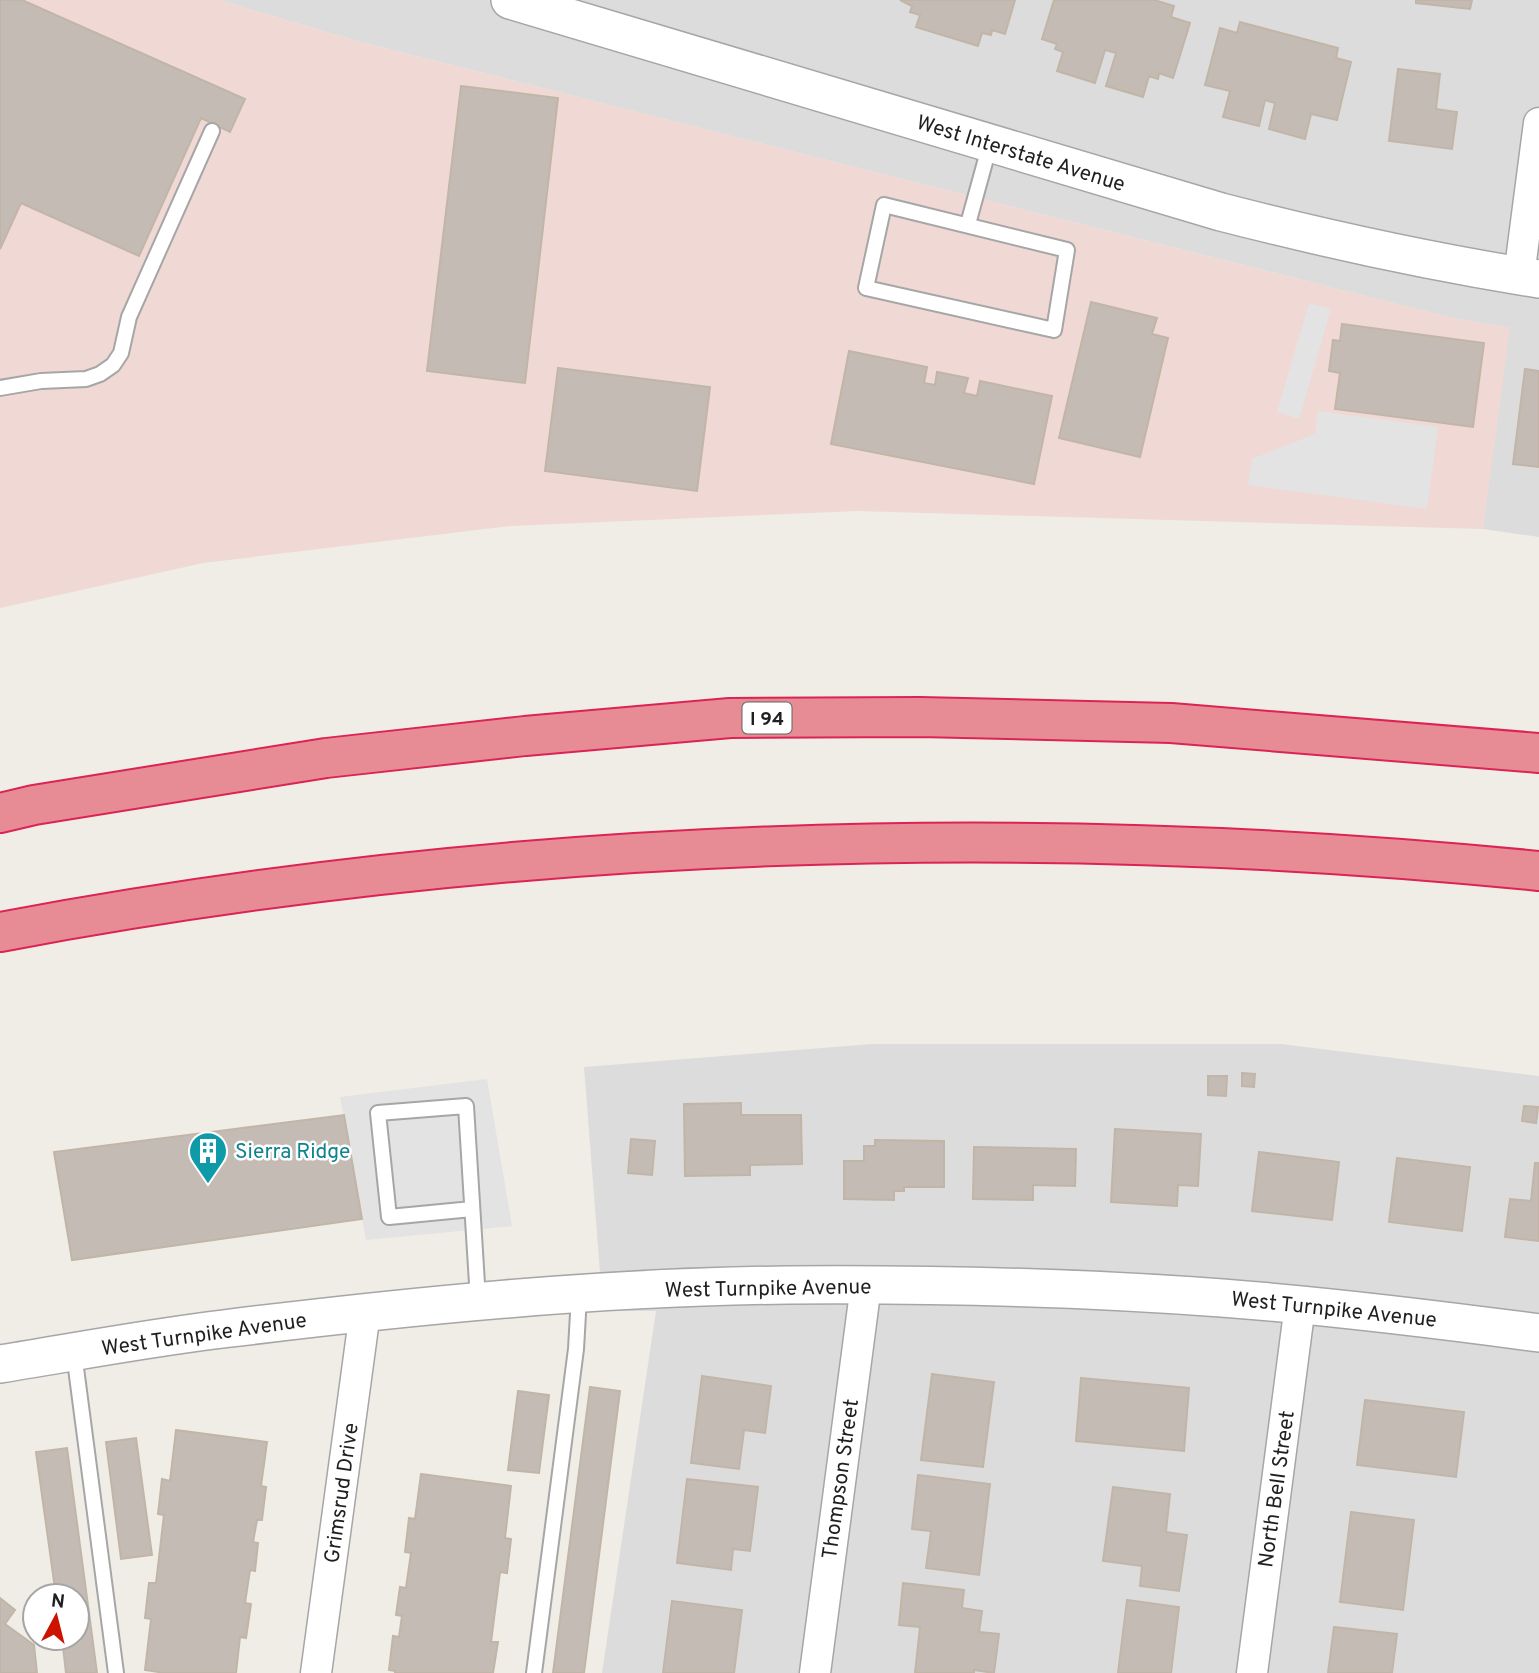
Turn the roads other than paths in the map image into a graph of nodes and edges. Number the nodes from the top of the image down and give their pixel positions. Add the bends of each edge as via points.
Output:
1 (510, 0) edge
2 (1539, 123) edge
3 (212, 131) dead end
4 (990, 144) junction
5 (968, 224) junction
6 (1529, 278) edge
7 (0, 388) edge
8 (1539, 753) edge
9 (0, 813) edge
10 (1539, 871) edge
11 (0, 932) edge
12 (472, 1209) junction
13 (866, 1286) junction
14 (579, 1294) junction
15 (478, 1302) junction
16 (1300, 1305) junction
17 (365, 1312) junction
18 (1539, 1332) edge
19 (74, 1352) junction
20 (0, 1364) edge
21 (116, 1673) edge
22 (316, 1673) edge
23 (534, 1673) edge
24 (815, 1673) edge
25 (1252, 1673) edge

1 - 4 street, West Interstate Avenue
2 - 6 street
3 - 7 lane via 129,317 121,353 113,365 86,379
4 - 5 lane
4 - 6 street, West Interstate Avenue via 1303,234
5 - 5 lane via 884,205 866,288 1054,330 1067,250
8 - 9 highway, I 94 via 1171,723 730,718 326,758
10 - 11 highway via 1344,854 1127,844 905,842 758,847 542,860 383,876
12 - 12 lane via 466,1107 378,1113 388,1217
12 - 15 lane
13 - 14 street, West Turnpike Avenue
13 - 16 street, West Turnpike Avenue via 1042,1288
13 - 24 street, Thompson Street
14 - 15 street, West Turnpike Avenue
14 - 23 lane via 576,1349
15 - 17 street, West Turnpike Avenue
16 - 18 street, West Turnpike Avenue
16 - 25 street, North Bell Street
17 - 19 street, West Turnpike Avenue
17 - 22 street, Grimsrud Drive
19 - 20 street, West Turnpike Avenue
19 - 21 lane

